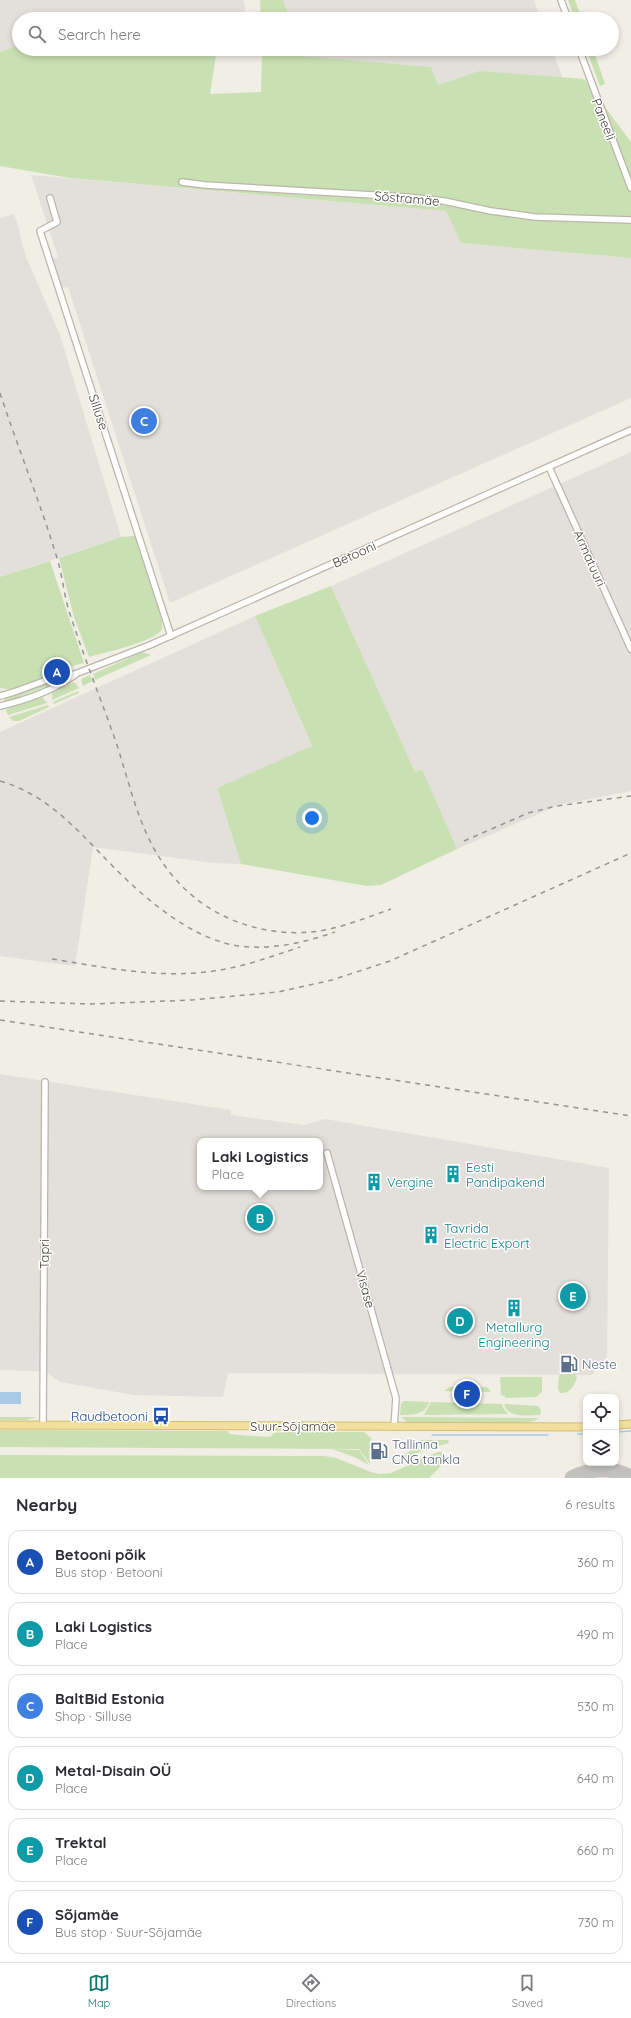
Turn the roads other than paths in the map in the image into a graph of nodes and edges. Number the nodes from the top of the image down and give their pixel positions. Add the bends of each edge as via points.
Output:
1 (561, 0) edge
2 (565, 12) edge
3 (581, 56) edge
4 (182, 182) dead end
5 (631, 188) edge
6 (50, 198) dead end
7 (631, 220) edge
8 (631, 430) edge
9 (549, 467) junction
10 (171, 636) junction
11 (631, 649) edge
12 (75, 674) junction
13 (0, 696) edge
14 (0, 706) edge
15 (45, 1082) dead end
16 (327, 1153) dead end
17 (631, 1424) edge
18 (0, 1425) edge
19 (43, 1425) junction
20 (619, 1425) edge
21 (394, 1427) junction
22 (583, 1427) edge

1 - 2 street
3 - 5 street, Paneeli
4 - 7 street, Sõstramäe via 407,197 535,217
6 - 10 street, Silluse via 57,222 40,231
8 - 9 street, Betooni
9 - 10 street, Betooni
9 - 11 street, Armatuuri
10 - 12 street, Betooni
12 - 13 street, Betooni via 58,676
12 - 14 street, Betooni via 60,686 46,692
15 - 19 street, Tapri
16 - 21 street, Visase via 396,1398
17 - 20 main road
18 - 19 main road, Suur-Sõjamäe
19 - 21 main road, Suur-Sõjamäe
21 - 22 main road, Suur-Sõjamäe

